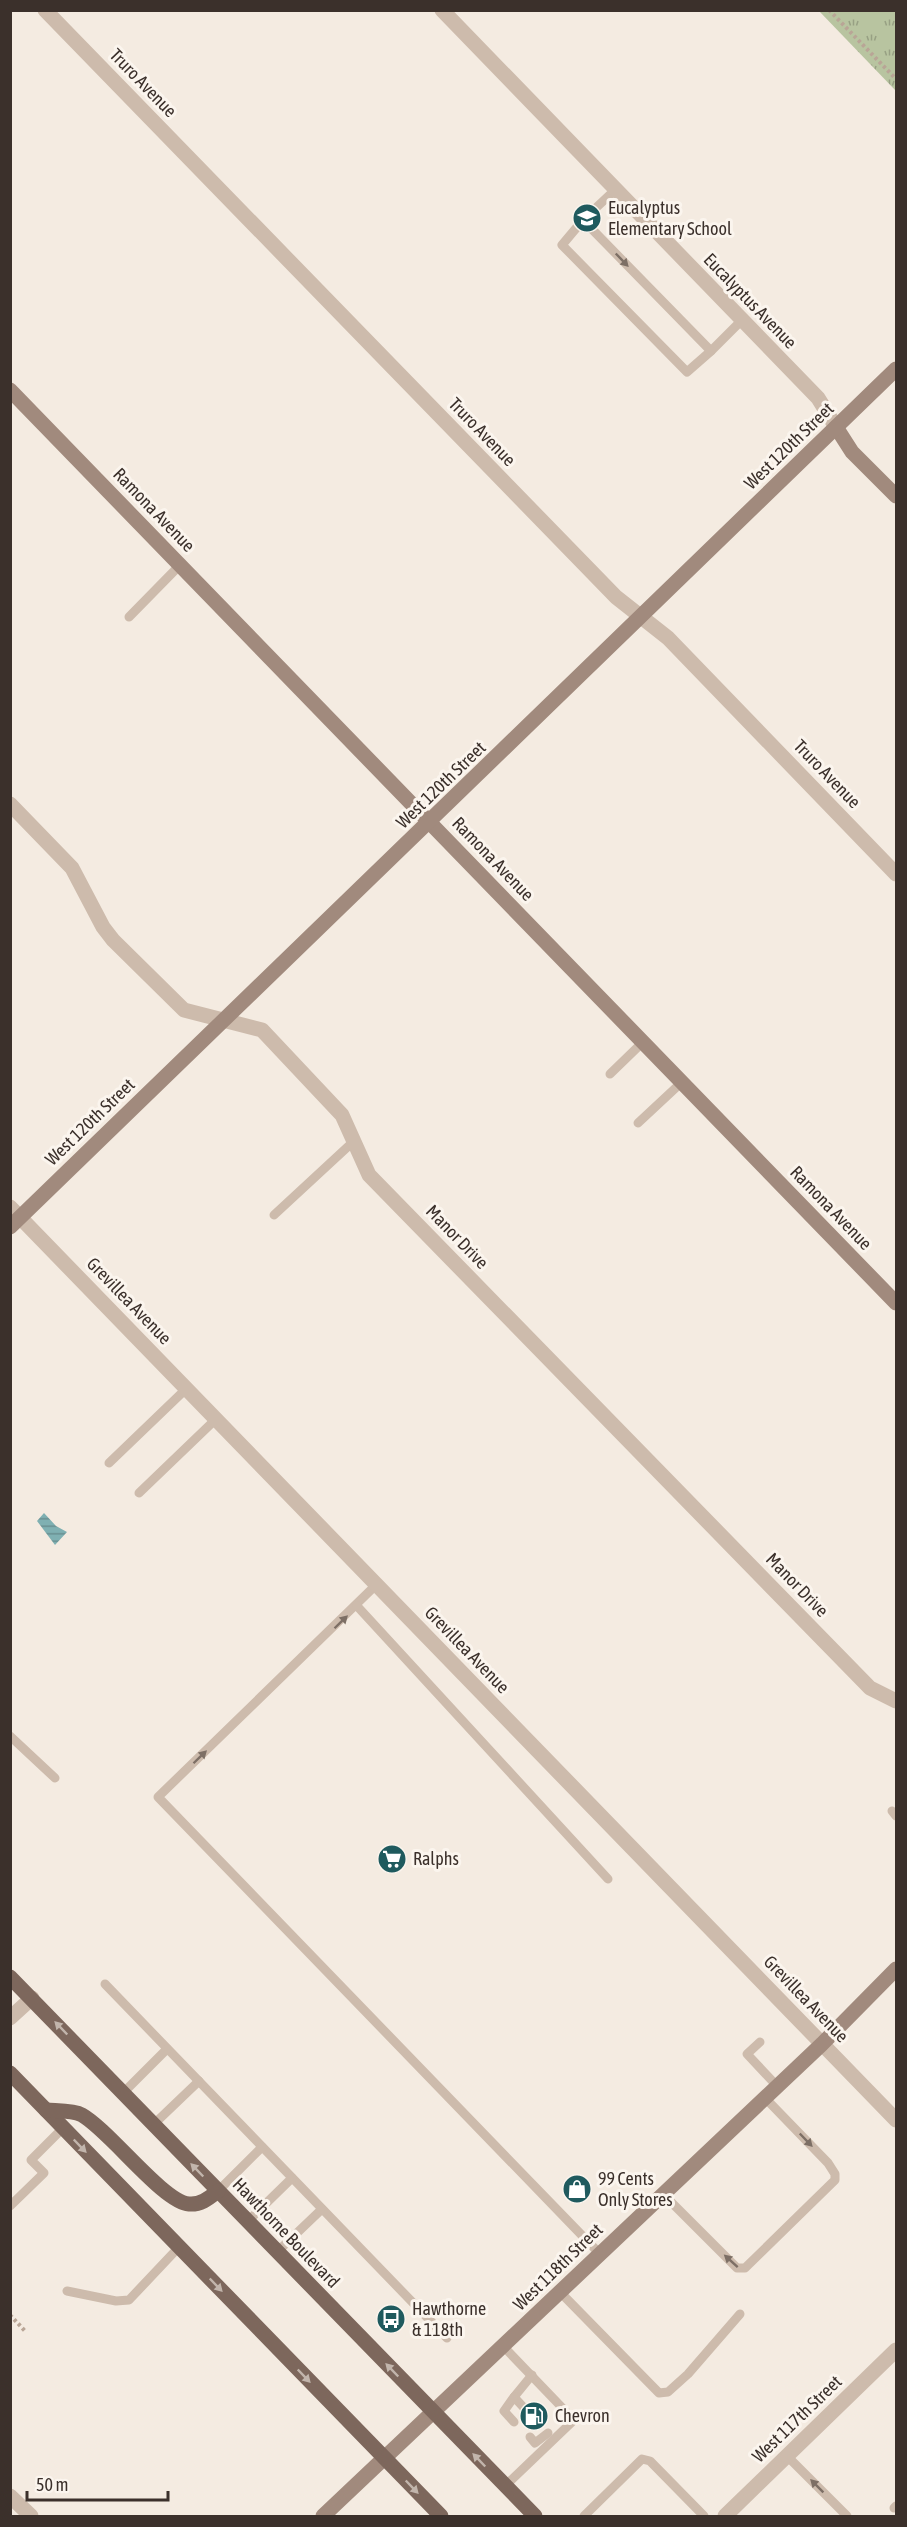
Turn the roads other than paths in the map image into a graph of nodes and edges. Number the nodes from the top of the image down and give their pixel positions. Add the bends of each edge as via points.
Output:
1 (45, 10) edge
2 (442, 10) edge
3 (616, 189) junction
4 (583, 220) junction
5 (741, 320) junction
6 (711, 351) junction
7 (897, 369) edge
8 (10, 390) edge
9 (836, 427) junction
10 (897, 496) edge
11 (180, 565) junction
12 (129, 617) dead end
13 (641, 617) junction
14 (10, 804) edge
15 (430, 822) junction
16 (897, 874) edge
17 (225, 1019) junction
18 (643, 1042) junction
19 (610, 1074) dead end
20 (682, 1082) junction
21 (638, 1123) dead end
22 (354, 1141) junction
23 (274, 1215) dead end
24 (14, 1217) edge
25 (897, 1303) edge
26 (187, 1388) junction
27 (216, 1419) junction
28 (109, 1463) dead end
29 (139, 1492) dead end
30 (376, 1584) junction
31 (357, 1606) junction
32 (897, 1701) edge
33 (10, 1736) edge
34 (55, 1778) dead end
35 (608, 1879) dead end
36 (897, 1970) edge
37 (10, 1977) edge
38 (105, 1984) dead end
39 (32, 1998) junction
40 (10, 2018) edge
41 (760, 2042) dead end
42 (822, 2044) junction
43 (167, 2049) junction
44 (13, 2080) edge
45 (199, 2081) junction
46 (777, 2086) junction
47 (123, 2093) junction
48 (765, 2098) junction
49 (46, 2110) junction
50 (897, 2120) edge
51 (154, 2124) junction
52 (63, 2128) junction
53 (262, 2148) junction
54 (292, 2178) junction
55 (218, 2191) junction
56 (663, 2194) junction
57 (10, 2206) edge
58 (322, 2209) junction
59 (248, 2222) junction
60 (179, 2247) junction
61 (277, 2252) junction
62 (600, 2254) junction
63 (67, 2291) dead end
64 (560, 2292) junction
65 (740, 2314) dead end
66 (447, 2338) dead end
67 (503, 2346) junction
68 (897, 2350) edge
69 (532, 2375) junction
70 (514, 2397) junction
71 (526, 2410) dead end
72 (433, 2412) junction
73 (514, 2421) dead end
74 (548, 2432) junction
75 (530, 2437) dead end
76 (788, 2456) junction
77 (384, 2458) junction
78 (505, 2486) junction
79 (10, 2496) edge
80 (31, 2517) edge
81 (323, 2517) edge
82 (441, 2517) edge
83 (535, 2517) edge
84 (584, 2517) edge
85 (704, 2517) edge
86 (725, 2517) edge
87 (847, 2517) edge

1 - 13 street, Truro Avenue via 616,597
2 - 3 street, Eucalyptus Avenue
3 - 4 lane
3 - 5 street, Eucalyptus Avenue
4 -> 6 lane
4 - 6 lane via 562,245 687,372
5 - 6 lane
5 - 9 street, Eucalyptus Avenue via 818,398
7 - 9 street, West 120th Street
8 - 11 street, Ramona Avenue
9 - 10 street, Eucalyptus Avenue via 852,452
9 - 13 street, West 120th Street
11 - 12 lane
11 - 15 street, Ramona Avenue
13 - 15 street, West 120th Street
13 - 16 street, Truro Avenue via 668,638
14 - 17 street, Manor Drive via 72,868 113,940 184,1010
15 - 17 street, West 120th Street
15 - 18 street, Ramona Avenue
17 - 22 street, Manor Drive via 262,1030 342,1115
17 - 24 street, West 120th Street
18 - 19 lane
18 - 20 street, Ramona Avenue
20 - 21 lane
20 - 25 street, Ramona Avenue
22 - 23 lane
22 - 32 street, Manor Drive via 369,1175 870,1688
24 - 26 street, Grevillea Avenue
26 - 27 street, Grevillea Avenue
26 - 28 lane
27 - 29 lane
27 - 30 street, Grevillea Avenue
30 - 31 lane
30 - 42 street, Grevillea Avenue
31 - 35 lane
62 -> 31 lane via 158,1797
33 - 34 lane
36 - 42 street, West 118th Street
37 - 39 main road, Hawthorne Boulevard
38 - 43 lane
39 - 40 street
47 -> 39 main road, Hawthorne Boulevard
41 - 46 lane via 747,2054
42 - 46 street, West 118th Street
42 - 50 street, Grevillea Avenue
43 - 45 lane
43 - 47 lane
44 - 49 main road
45 - 51 lane
45 - 53 lane
46 - 48 street, West 118th Street
47 - 51 main road, Hawthorne Boulevard
48 - 56 street, West 118th Street
48 -> 56 lane via 828,2163 835,2180 762,2252 745,2268 737,2268
49 - 52 main road
49 - 55 main road via 81,2114 165,2191 188,2205 203,2202
55 -> 51 main road, Hawthorne Boulevard
52 - 57 lane via 31,2160 44,2173
52 -> 60 main road
53 - 54 lane
53 - 55 lane
54 - 58 lane
54 - 59 lane
55 - 59 main road, Hawthorne Boulevard
56 - 62 street, West 118th Street
58 - 61 lane
58 - 66 lane
59 - 61 main road, Hawthorne Boulevard
60 - 63 lane via 129,2300
60 -> 77 main road
72 -> 61 main road, Hawthorne Boulevard
62 - 64 street, West 118th Street
64 - 65 lane via 659,2393 668,2392 688,2374
64 - 67 street, West 118th Street
67 - 69 lane
67 - 72 street, West 118th Street
68 - 76 street, West 117th Street
69 - 70 lane
69 - 74 lane via 574,2420
70 - 71 lane
70 - 73 lane via 504,2411
72 - 77 street, West 118th Street
78 -> 72 main road, Hawthorne Boulevard
74 - 75 lane via 535,2443
74 - 78 lane
76 - 86 street, West 117th Street
87 -> 76 lane
77 - 81 street, West 118th Street
77 -> 82 main road
78 - 83 main road, Hawthorne Boulevard
79 - 80 street
84 - 85 lane via 642,2459 650,2461

